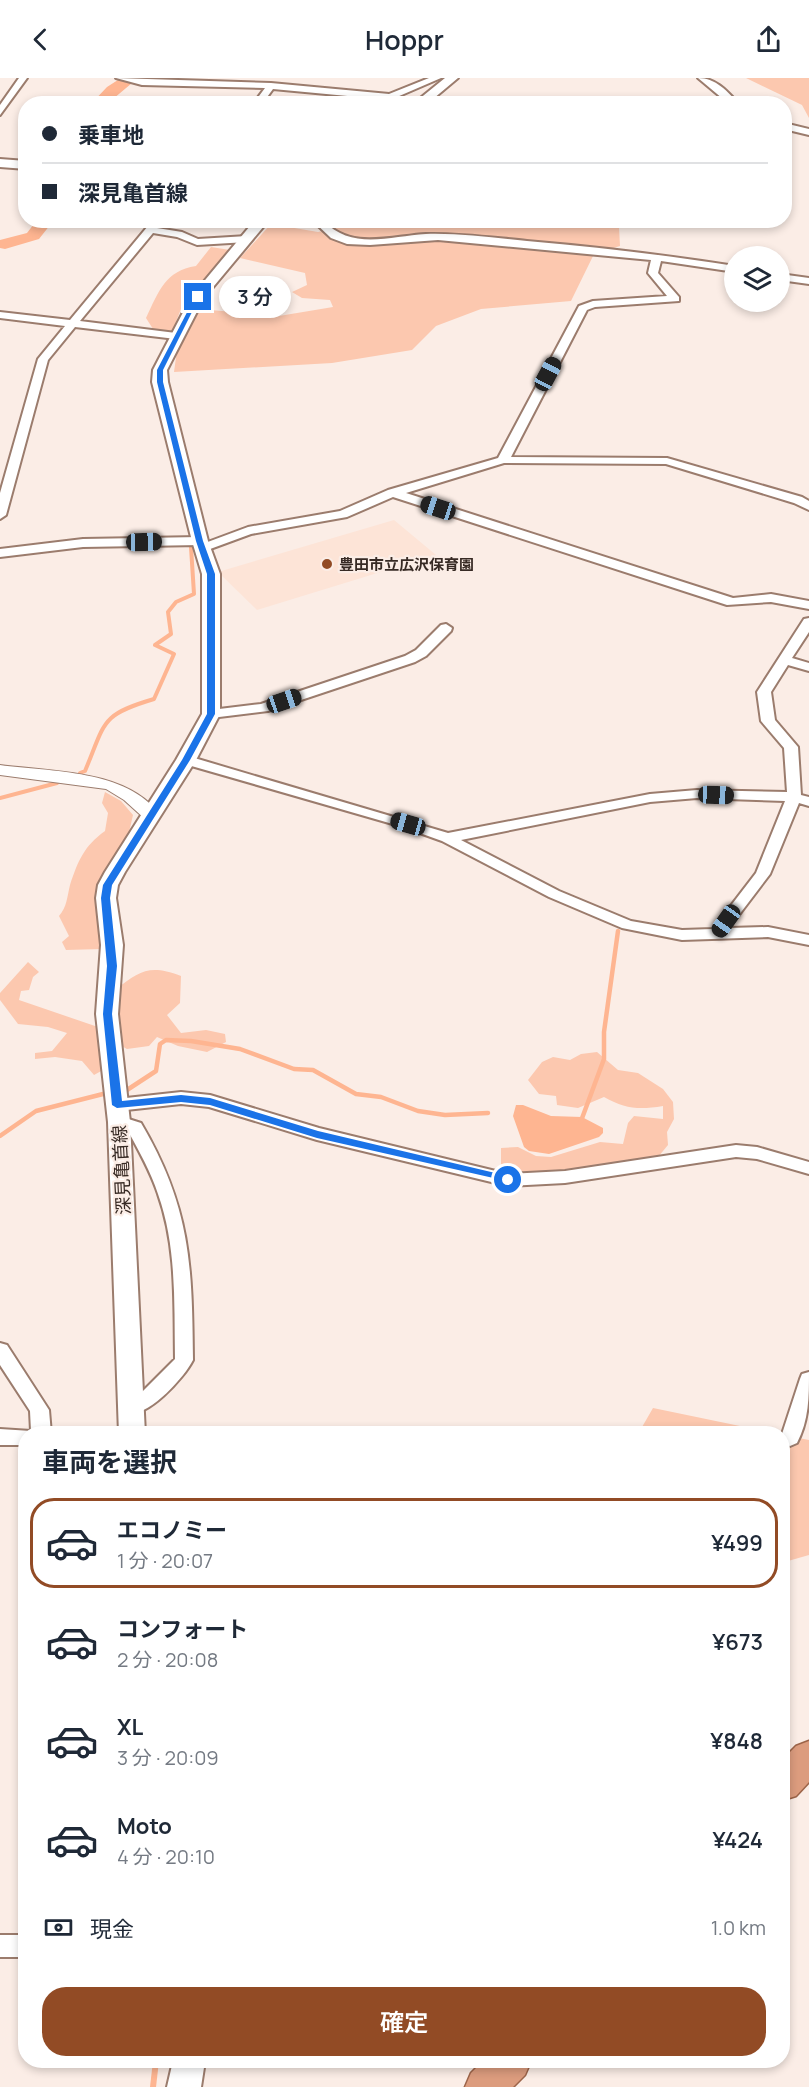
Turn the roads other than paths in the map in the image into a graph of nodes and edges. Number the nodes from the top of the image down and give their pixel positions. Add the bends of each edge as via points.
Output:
1 (23, 78) edge
2 (120, 78) edge
3 (437, 78) edge
4 (452, 78) edge
5 (702, 78) edge
6 (271, 86) junction
7 (263, 96) edge
8 (379, 96) edge
9 (392, 96) edge
10 (430, 96) edge
11 (727, 96) edge
12 (0, 112) edge
13 (792, 128) edge
14 (809, 132) edge
15 (0, 163) edge
16 (18, 164) edge
17 (256, 228) edge
18 (326, 228) edge
19 (150, 230) joint
20 (247, 239) junction
21 (657, 256) junction
22 (724, 267) edge
23 (790, 278) edge
24 (809, 281) edge
25 (0, 315) edge
26 (71, 324) junction
27 (176, 336) junction
28 (503, 460) junction
29 (392, 493) junction
30 (809, 506) edge
31 (0, 515) edge
32 (201, 544) junction
33 (0, 553) edge
34 (809, 605) edge
35 (809, 622) edge
36 (446, 628) dead end
37 (784, 660) junction
38 (809, 667) edge
39 (211, 714) junction
40 (186, 760) junction
41 (0, 770) edge
42 (802, 799) edge
43 (151, 815) junction
44 (447, 838) junction
45 (716, 935) junction
46 (809, 940) edge
47 (118, 1113) junction
48 (809, 1168) edge
49 (0, 1350) edge
50 (809, 1379) edge
51 (132, 1408) junction
52 (40, 1426) edge
53 (132, 1426) edge
54 (790, 1438) dead end
55 (809, 1758) edge
56 (790, 1777) edge
57 (0, 1946) edge
58 (18, 1946) edge
59 (188, 2068) edge
60 (504, 2068) edge
61 (184, 2087) edge
62 (485, 2087) edge

1 - 12 street
2 - 6 street
3 - 9 street
4 - 10 main road
5 - 11 street
6 - 7 street
6 - 8 street
13 - 14 street
15 - 16 main road
17 - 20 main road, 深見亀首線
18 - 21 street via 348,241 440,237
19 - 20 street via 179,234 197,242
19 - 26 street
20 - 27 main road, 深見亀首線 via 198,297
21 - 22 street
21 - 28 street via 653,273 675,299 593,304 583,308
23 - 24 street
25 - 26 street
26 - 27 street
26 - 31 street via 43,359
27 - 32 main road, 深見亀首線 via 160,370 160,382
28 - 29 street
28 - 30 street via 667,462 787,496
29 - 32 street via 343,514 248,531
29 - 34 street via 732,602 771,598
32 - 33 street via 83,543
32 - 39 main road, 深見亀首線 via 211,574
35 - 37 street
36 - 39 street via 410,659 263,708
37 - 38 street
37 - 42 street via 764,692 768,721 791,747
39 - 40 main road, 深見亀首線
40 - 43 main road, 深見亀首線
40 - 44 street
41 - 43 street via 110,786 130,796
42 - 44 street via 697,794 650,798
42 - 45 street via 764,874
43 - 47 main road, 深見亀首線 via 115,872 106,898 112,956 107,1014
44 - 45 street via 554,894 627,925
45 - 46 street via 768,932
47 - 48 street via 181,1098 210,1101 317,1134 508,1180 565,1177 736,1151
47 - 51 main road, 深見亀首線
47 - 51 street via 135,1127 171,1204 183,1308 184,1360 142,1404
49 - 52 street via 39,1410
50 - 54 street
51 - 53 main road, 深見亀首線
55 - 56 highway
57 - 58 street
59 - 61 main road
60 - 62 highway

